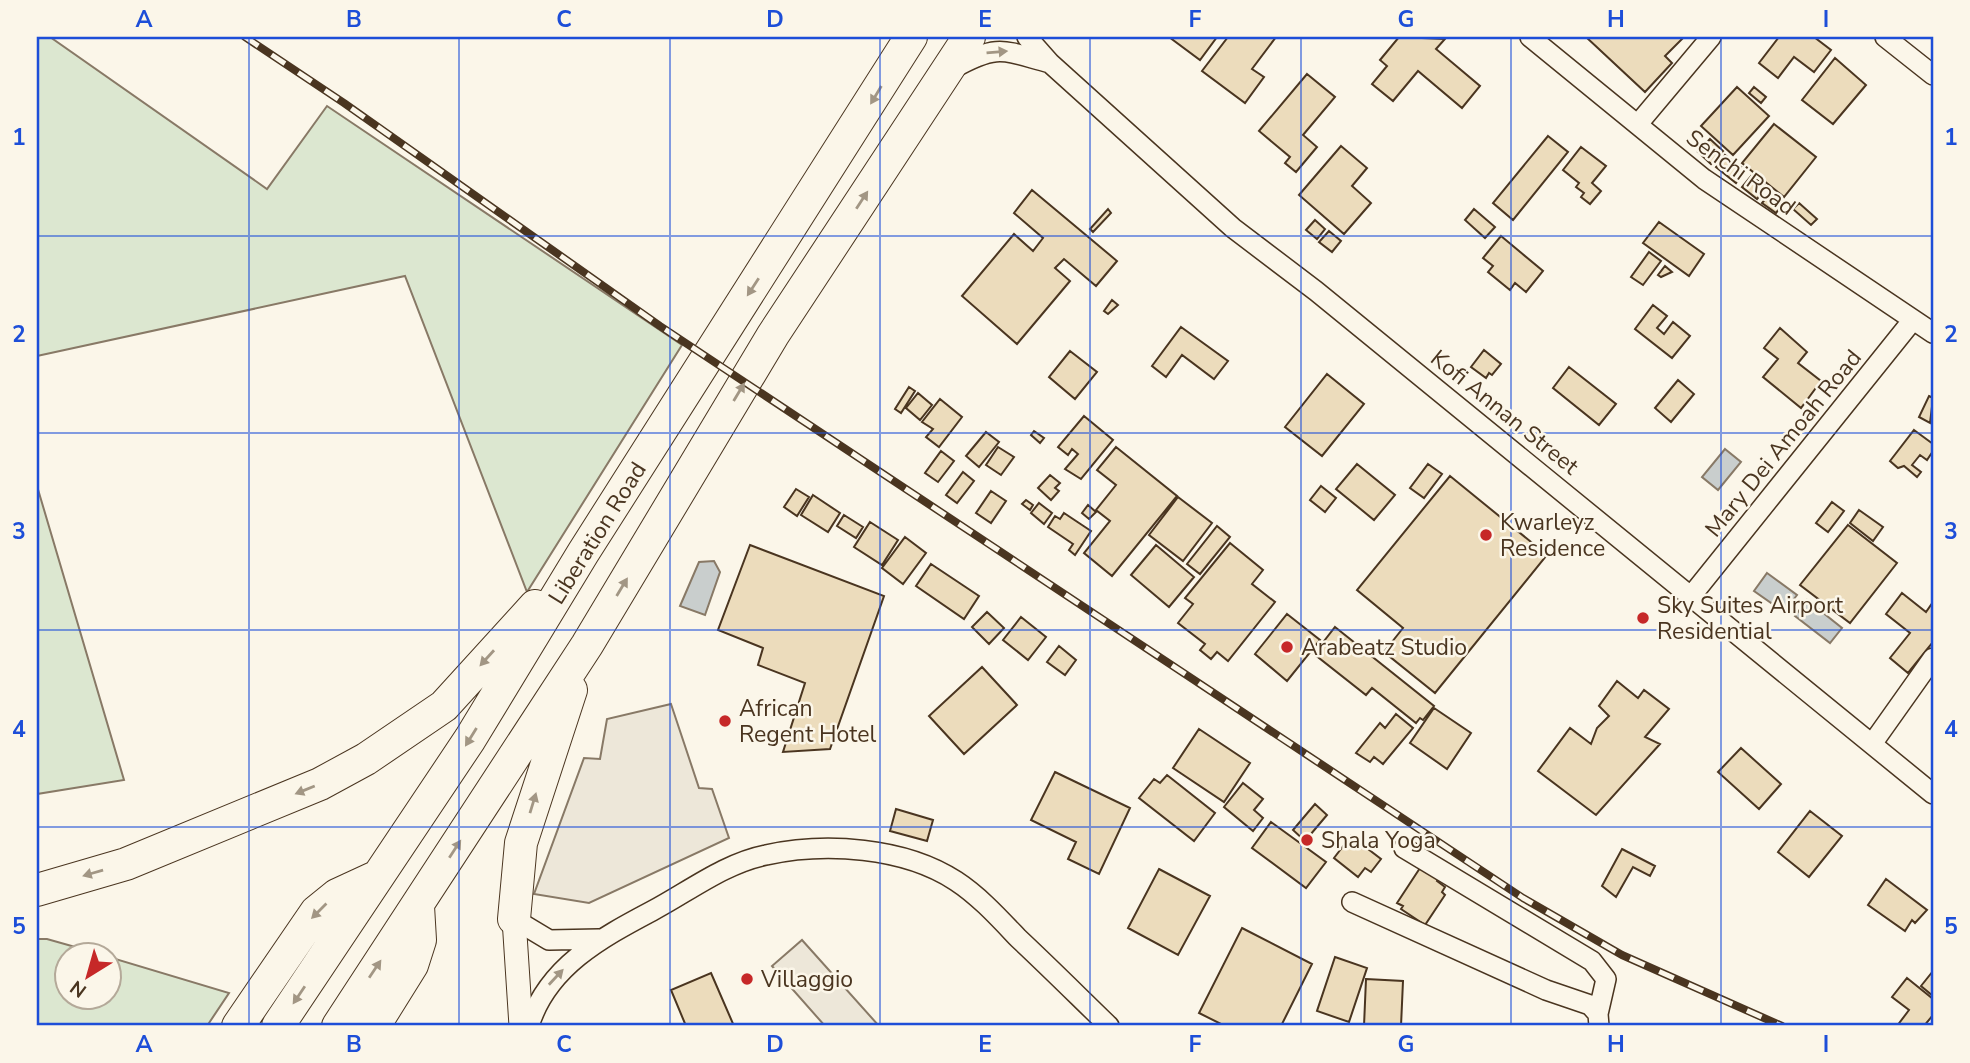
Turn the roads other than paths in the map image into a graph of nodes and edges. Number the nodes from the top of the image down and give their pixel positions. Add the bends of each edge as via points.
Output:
1 (911, 37) edge
2 (969, 37) edge
3 (1027, 37) edge
4 (1530, 37) edge
5 (1711, 37) edge
6 (1885, 37) edge
7 (1050, 63) junction
8 (947, 71) junction
9 (1933, 75) edge
10 (1638, 124) junction
11 (1912, 321) junction
12 (1933, 333) edge
13 (583, 553) junction
14 (1692, 595) junction
15 (587, 645) junction
16 (1933, 658) edge
17 (1872, 744) junction
18 (1933, 794) edge
19 (1404, 848) dead end
20 (377, 877) junction
21 (37, 890) edge
22 (1352, 902) dead end
23 (418, 906) junction
24 (514, 919) junction
25 (599, 939) junction
26 (1599, 1020) edge
27 (238, 1026) edge
28 (278, 1026) edge
29 (338, 1026) edge
30 (374, 1026) edge
31 (521, 1026) edge
32 (530, 1026) edge
33 (1109, 1026) edge

1 -> 13 highway, Liberation Road
2 - 8 highway, Liberation Road
3 - 7 street, Kofi Annan Street
4 - 10 street, Senchi Road
5 - 10 street
6 - 9 street
8 -> 7 street, Kofi Annan Street via 990,51 1008,50
7 - 14 street, Kofi Annan Street via 1233,228
15 -> 8 highway, Liberation Road via 773,335
10 - 11 street, Senchi Road via 1704,179
11 - 12 street, Senchi Road
11 - 14 street, Mary Dei Amoah Road
13 -> 20 highway, Liberation Road via 470,739
13 -> 21 highway via 444,705 366,759 320,784 126,864
14 - 17 street, Kofi Annan Street
23 -> 15 highway, Liberation Road
24 -> 15 highway via 521,843
16 - 17 street
17 - 18 street, Kofi Annan Street
19 - 26 street via 1592,961 1606,979
20 -> 27 highway via 337,895 316,912
20 -> 28 highway, Liberation Road
22 - 26 street via 1546,990 1590,1005
29 -> 23 highway, Liberation Road
23 - 30 highway via 420,940 412,965
24 - 25 street via 549,940
24 - 31 street
32 -> 25 street via 546,988
25 - 33 street via 711,877 764,855 818,849 872,853 914,861 955,880

